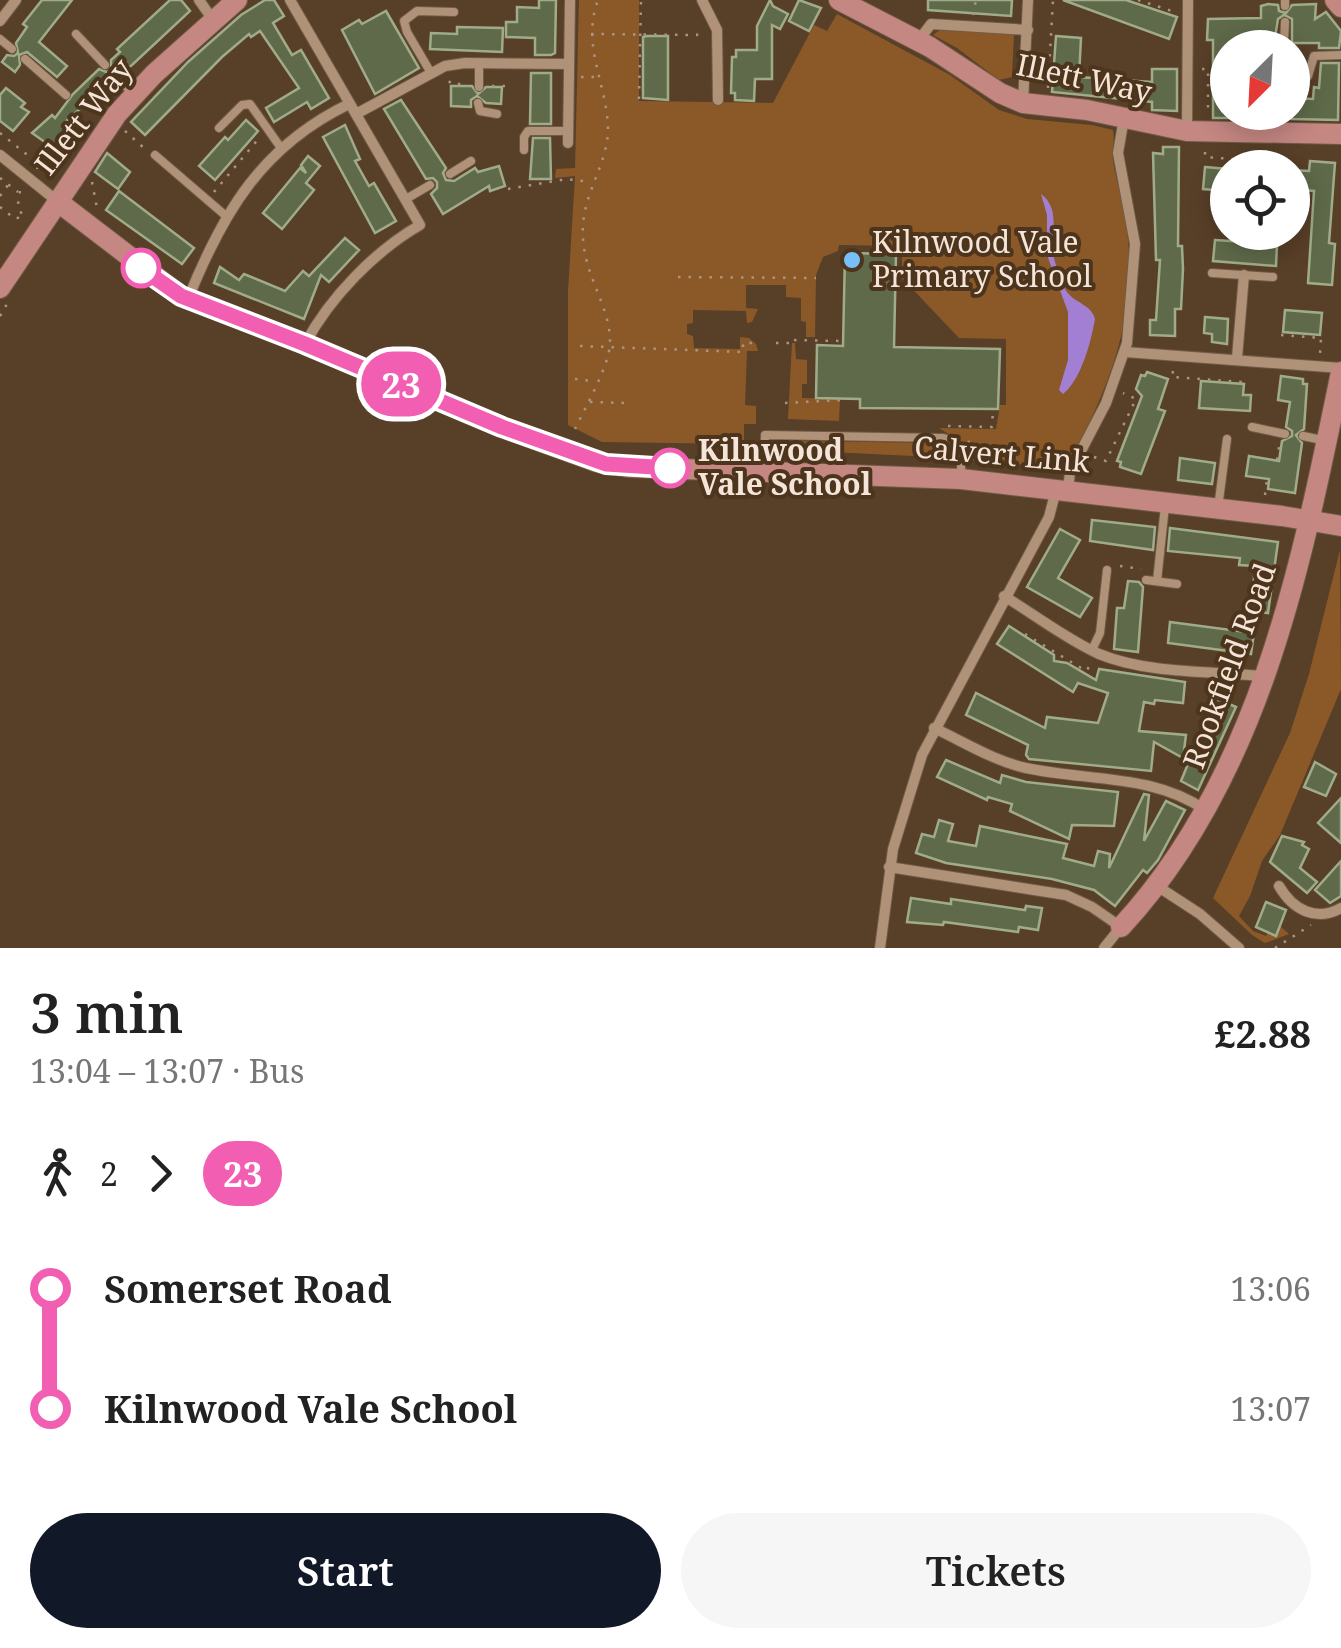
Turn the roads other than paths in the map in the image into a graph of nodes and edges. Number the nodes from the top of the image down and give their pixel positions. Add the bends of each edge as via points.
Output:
1 (16, 0) edge
2 (199, 0) edge
3 (236, 0) edge
4 (290, 0) edge
5 (436, 0) edge
6 (570, 0) edge
7 (702, 0) edge
8 (840, 0) edge
9 (1028, 0) edge
10 (1188, 0) edge
11 (1335, 0) edge
12 (1341, 7) edge
13 (438, 11) junction
14 (454, 12) dead end
15 (0, 20) edge
16 (213, 20) junction
17 (1285, 22) dead end
18 (1028, 30) junction
19 (1285, 30) edge
20 (76, 34) dead end
21 (0, 40) edge
22 (919, 40) junction
23 (12, 49) dead end
24 (1341, 55) edge
25 (25, 59) dead end
26 (479, 64) junction
27 (570, 64) junction
28 (105, 65) dead end
29 (1310, 69) edge
30 (430, 73) junction
31 (116, 77) dead end
32 (479, 87) dead end
33 (134, 94) junction
34 (66, 95) dead end
35 (718, 100) dead end
36 (478, 103) dead end
37 (1023, 103) junction
38 (352, 109) junction
39 (497, 114) dead end
40 (1124, 118) junction
41 (219, 128) dead end
42 (1187, 131) junction
43 (1341, 134) edge
44 (568, 137) joint
45 (281, 148) junction
46 (524, 150) dead end
47 (0, 155) edge
48 (155, 155) road end
49 (471, 161) dead end
50 (450, 174) dead end
51 (430, 186) dead end
52 (406, 200) junction
53 (56, 202) junction
54 (226, 216) junction
55 (1212, 273) dead end
56 (1244, 275) junction
57 (1273, 277) dead end
58 (0, 288) edge
59 (188, 299) junction
60 (305, 344) junction
61 (1125, 352) junction
62 (1240, 358) junction
63 (1341, 370) edge
64 (1252, 427) dead end
65 (1285, 434) dead end
66 (1303, 436) dead end
67 (1227, 438) dead end
68 (1327, 441) junction
69 (764, 471) junction
70 (961, 479) junction
71 (1062, 489) junction
72 (1165, 502) junction
73 (1218, 508) junction
74 (1308, 522) junction
75 (1341, 526) edge
76 (1108, 570) dead end
77 (1157, 576) junction
78 (1146, 580) dead end
79 (1177, 584) dead end
80 (1004, 596) junction
81 (1095, 652) junction
82 (1262, 676) junction
83 (934, 728) junction
84 (1206, 811) junction
85 (890, 867) junction
86 (1157, 886) junction
87 (1279, 886) dead end
88 (1341, 908) edge
89 (1121, 927) junction
90 (880, 948) edge
91 (1104, 948) edge
92 (1239, 948) edge

1 - 15 street
2 - 16 street
3 - 16 street, Illett Way
4 - 38 street
5 - 13 lane
6 - 27 street
7 - 35 street via 716,25
8 - 22 street, Illett Way
9 - 18 street
10 - 42 street
11 - 12 street
13 - 14 lane
13 - 30 lane via 418,11 404,21
16 - 33 street, Illett Way
17 - 19 lane
18 - 22 street via 931,24
18 - 37 street
20 - 28 lane
21 - 23 lane
22 - 37 street, Illett Way
24 - 29 lane via 1314,56
25 - 34 lane
26 - 27 street
26 - 30 street
26 - 32 lane
27 - 44 street
30 - 38 street
31 - 33 lane
33 - 53 street, Illett Way
36 - 39 lane via 482,112
37 - 40 street, Illett Way
38 - 45 street via 304,128
38 - 52 street
40 - 42 street, Illett Way
40 - 61 street via 1118,153 1136,255
41 - 45 lane via 246,104
42 - 43 street, Illett Way
44 - 46 lane via 528,131
45 - 54 street
47 - 53 street
48 - 54 lane
49 - 50 lane
51 - 52 lane
52 - 60 street via 422,228 368,262
53 - 58 street, Illett Way
53 - 59 street, Calvert Link
54 - 59 street
55 - 56 lane
56 - 57 lane
56 - 62 street
59 - 60 street, Calvert Link
60 - 69 street, Calvert Link via 597,462
61 - 62 street
61 - 71 street
62 - 63 street
63 - 68 street, Rookfield Road
64 - 65 lane
66 - 68 lane
67 - 73 lane
68 - 74 street, Rookfield Road
69 - 70 street, Calvert Link
69 - 70 lane via 765,434 948,439 960,452
70 - 71 street, Calvert Link
71 - 72 street, Calvert Link
71 - 80 street
72 - 73 street, Calvert Link
72 - 77 lane
73 - 74 street, Calvert Link
74 - 75 street, Calvert Link
74 - 82 street, Rookfield Road
76 - 81 lane
77 - 78 lane
77 - 79 lane
80 - 81 street
80 - 83 street
81 - 82 street via 1155,666
82 - 84 street, Rookfield Road
83 - 84 street via 1012,764 1159,787
83 - 85 street
84 - 86 street, Rookfield Road
85 - 89 street via 1066,895
85 - 90 street
86 - 89 street, Rookfield Road
86 - 92 street
87 - 88 street via 1315,916
89 - 91 street, Rookfield Road

